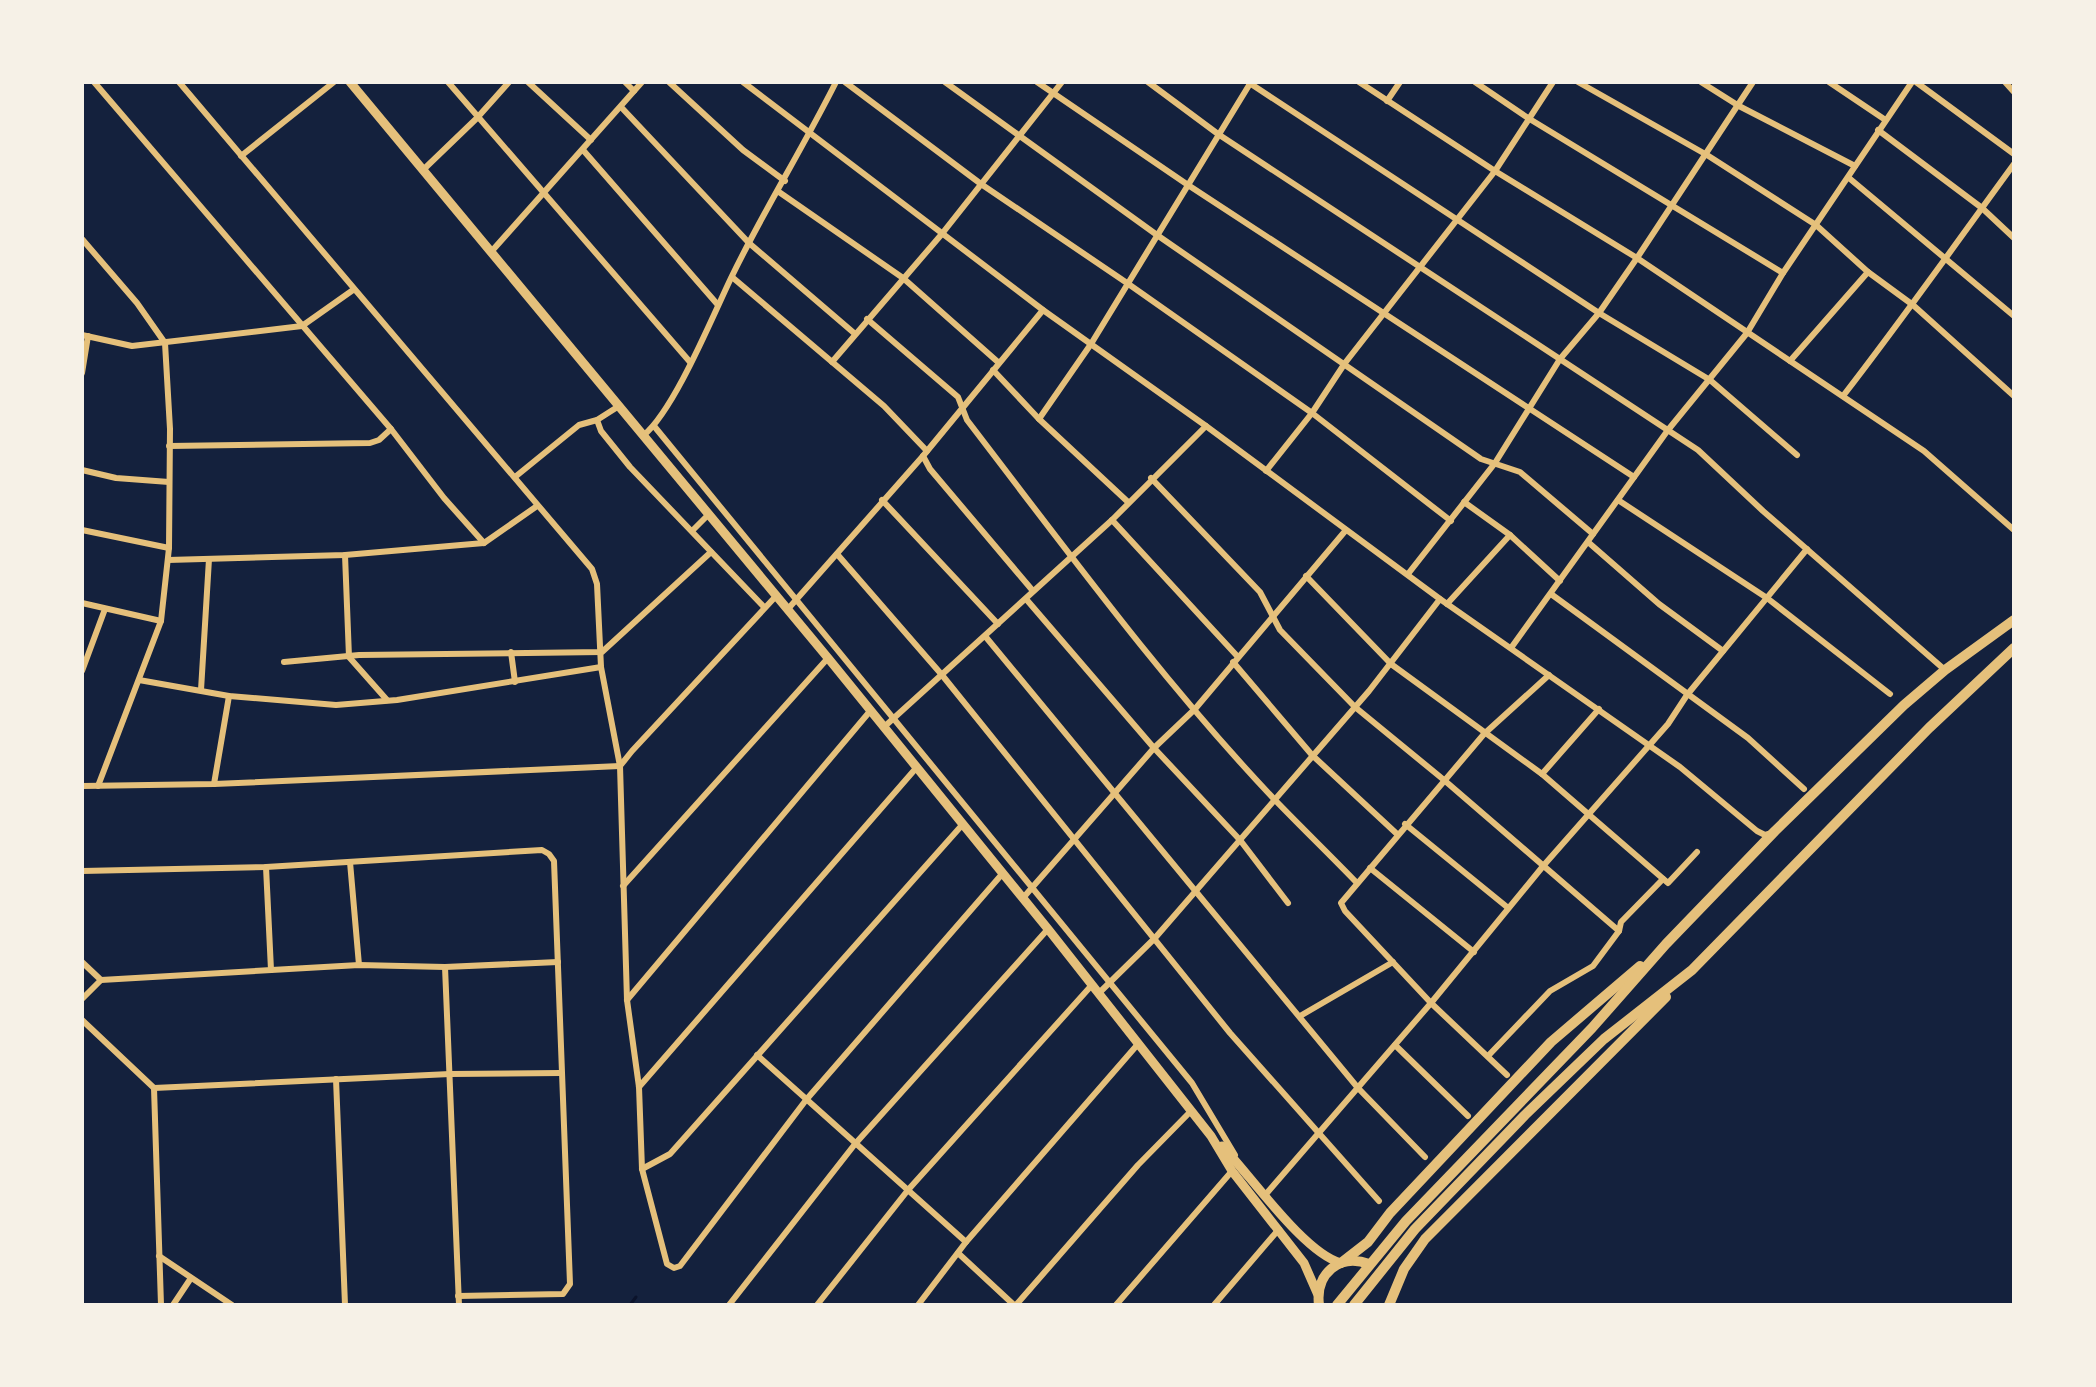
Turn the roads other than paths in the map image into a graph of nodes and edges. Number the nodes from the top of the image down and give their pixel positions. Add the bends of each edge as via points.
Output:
1 (94, 82) edge
2 (179, 82) edge
3 (334, 82) edge
4 (350, 82) edge
5 (448, 82) edge
6 (509, 82) edge
7 (528, 82) edge
8 (625, 82) edge
9 (642, 82) edge
10 (669, 82) edge
11 (743, 82) edge
12 (836, 82) edge
13 (845, 82) edge
14 (945, 82) edge
15 (1037, 82) edge
16 (1062, 82) edge
17 (1148, 82) edge
18 (1250, 82) edge
19 (1359, 82) edge
20 (1400, 82) edge
21 (1475, 82) edge
22 (1553, 82) edge
23 (1578, 82) edge
24 (1701, 82) edge
25 (1753, 82) edge
26 (1829, 82) edge
27 (1914, 82) edge
28 (2005, 82) edge
29 (634, 91) junction
30 (2014, 92) edge
31 (1053, 93) junction
32 (1387, 101) junction
33 (1739, 106) junction
34 (621, 107) junction
35 (477, 118) junction
36 (1528, 118) junction
37 (1884, 119) junction
38 (1878, 130) junction
39 (810, 134) junction
40 (1218, 134) junction
41 (1020, 136) junction
42 (591, 140) junction
43 (583, 150) junction
44 (2014, 154) edge
45 (1707, 155) junction
46 (241, 156) junction
47 (2014, 164) edge
48 (1855, 166) junction
49 (423, 170) junction
50 (1495, 171) junction
51 (1849, 178) junction
52 (785, 181) junction
53 (981, 184) junction
54 (1188, 185) junction
55 (545, 192) junction
56 (779, 192) junction
57 (1672, 206) junction
58 (1982, 208) junction
59 (1456, 218) junction
60 (1816, 225) junction
61 (941, 235) junction
62 (1157, 235) junction
63 (2014, 238) edge
64 (82, 239) edge
65 (749, 243) junction
66 (491, 252) junction
67 (1945, 257) junction
68 (1637, 258) junction
69 (1421, 267) junction
70 (1868, 272) junction
71 (1783, 273) junction
72 (732, 277) junction
73 (903, 278) junction
74 (1127, 283) junction
75 (353, 290) junction
76 (718, 305) junction
77 (1913, 305) junction
78 (1043, 310) junction
79 (1599, 313) junction
80 (1383, 314) junction
81 (2014, 316) edge
82 (867, 319) junction
83 (302, 326) junction
84 (854, 333) junction
85 (1747, 333) junction
86 (85, 335) edge
87 (165, 343) junction
88 (1091, 344) junction
89 (1560, 359) junction
90 (1790, 361) junction
91 (690, 362) junction
92 (832, 362) junction
93 (999, 363) junction
94 (1345, 363) junction
95 (993, 370) junction
96 (82, 373) edge
97 (1710, 380) junction
98 (1843, 396) junction
99 (2014, 396) edge
100 (620, 406) junction
101 (1529, 408) junction
102 (962, 410) junction
103 (1312, 413) junction
104 (1039, 419) junction
105 (597, 420) junction
106 (654, 426) junction
107 (1206, 426) junction
108 (391, 429) junction
109 (1668, 430) junction
110 (644, 435) junction
111 (169, 446) junction
112 (925, 454) junction
113 (1797, 455) dead end
114 (1495, 463) junction
115 (82, 470) edge
116 (1266, 471) junction
117 (515, 477) junction
118 (1634, 477) junction
119 (1151, 478) junction
120 (169, 482) junction
121 (882, 500) junction
122 (1618, 500) junction
123 (1128, 502) junction
124 (1464, 502) junction
125 (537, 506) junction
126 (709, 514) junction
127 (1112, 520) junction
128 (1451, 521) junction
129 (82, 530) edge
130 (1346, 530) junction
131 (2014, 530) edge
132 (692, 531) junction
133 (1593, 534) junction
134 (1510, 535) junction
135 (1588, 542) junction
136 (484, 543) junction
137 (169, 548) junction
138 (1807, 549) junction
139 (711, 552) junction
140 (837, 554) junction
141 (345, 555) junction
142 (1071, 556) junction
143 (209, 559) junction
144 (168, 560) junction
145 (1408, 574) junction
146 (1306, 576) junction
147 (1560, 581) junction
148 (1033, 591) junction
149 (1551, 594) junction
150 (777, 595) junction
151 (1767, 598) junction
152 (798, 599) junction
153 (1026, 599) junction
154 (1440, 599) junction
155 (82, 603) edge
156 (1447, 604) junction
157 (764, 607) junction
158 (105, 609) junction
159 (788, 609) junction
160 (1273, 615) junction
161 (2014, 620) edge
162 (161, 621) junction
163 (998, 624) junction
164 (985, 636) junction
165 (1511, 648) junction
166 (2014, 648) edge
167 (1723, 651) junction
168 (511, 652) junction
169 (602, 652) junction
170 (349, 657) junction
171 (828, 658) junction
172 (1236, 660) junction
173 (284, 662) dead end
174 (1391, 664) junction
175 (601, 667) junction
176 (1945, 670) junction
177 (82, 671) edge
178 (942, 675) junction
179 (1549, 675) junction
180 (139, 680) junction
181 (515, 682) junction
182 (201, 690) junction
183 (1890, 694) dead end
184 (1687, 695) junction
185 (229, 696) junction
186 (387, 700) junction
187 (1355, 707) junction
188 (1195, 709) junction
189 (1599, 709) junction
190 (871, 710) junction
191 (895, 717) junction
192 (884, 727) junction
193 (1484, 734) junction
194 (1649, 746) junction
195 (1154, 748) junction
196 (1312, 755) junction
197 (620, 766) junction
198 (917, 767) junction
199 (1542, 774) junction
200 (1444, 780) junction
201 (214, 784) junction
202 (82, 786) edge
203 (98, 786) junction
204 (1804, 789) dead end
205 (1114, 794) junction
206 (1274, 799) junction
207 (1587, 813) junction
208 (963, 824) junction
209 (1405, 824) junction
210 (1757, 831) junction
211 (1775, 831) junction
212 (1397, 834) junction
213 (1075, 838) junction
214 (1240, 840) junction
215 (1761, 847) junction
216 (1697, 852) dead end
217 (350, 862) junction
218 (1544, 865) junction
219 (266, 867) junction
220 (1370, 868) junction
221 (82, 871) edge
222 (1003, 873) junction
223 (1663, 879) junction
224 (1357, 883) junction
225 (623, 886) junction
226 (1031, 888) junction
227 (1195, 890) junction
228 (1023, 898) junction
229 (1288, 903) dead end
230 (1507, 907) junction
231 (1048, 929) junction
232 (1619, 931) junction
233 (1155, 938) junction
234 (1666, 944) junction
235 (1474, 952) junction
236 (82, 962) edge
237 (558, 962) junction
238 (1393, 962) junction
239 (359, 965) junction
240 (445, 967) junction
241 (271, 970) junction
242 (1692, 970) junction
243 (101, 980) junction
244 (1108, 984) junction
245 (1095, 990) junction
246 (82, 999) edge
247 (627, 1000) junction
248 (1431, 1003) junction
249 (1300, 1016) junction
250 (82, 1020) edge
251 (1138, 1044) junction
252 (1395, 1045) junction
253 (757, 1055) junction
254 (1488, 1056) junction
255 (561, 1073) junction
256 (450, 1074) junction
257 (1507, 1075) dead end
258 (336, 1079) junction
259 (639, 1087) junction
260 (154, 1088) junction
261 (1358, 1088) junction
262 (806, 1100) junction
263 (1191, 1111) junction
264 (1468, 1116) dead end
265 (1321, 1133) junction
266 (855, 1144) junction
267 (1425, 1157) dead end
268 (1236, 1168) junction
269 (642, 1169) junction
270 (908, 1190) junction
271 (1266, 1194) junction
272 (1379, 1201) dead end
273 (1279, 1229) junction
274 (966, 1242) junction
275 (958, 1253) junction
276 (159, 1256) junction
277 (1341, 1263) junction
278 (1369, 1264) dead end
279 (1382, 1275) dead end
280 (191, 1278) junction
281 (458, 1296) junction
282 (1317, 1302) edge
283 (161, 1305) edge
284 (173, 1305) edge
285 (232, 1305) edge
286 (345, 1305) edge
287 (459, 1305) edge
288 (729, 1305) edge
289 (817, 1305) edge
290 (918, 1305) edge
291 (1015, 1305) edge
292 (1116, 1305) edge
293 (1214, 1305) edge
294 (1337, 1305) edge
295 (1354, 1305) edge
296 (1389, 1305) edge

1 - 83 street
2 - 46 street
3 - 46 street
4 - 49 main road
5 - 35 street
6 - 35 street
7 - 42 street
8 - 29 street
9 - 29 street
10 - 52 street
11 - 39 street
12 - 39 street
13 - 53 street
14 - 41 street
15 - 31 street
16 - 31 street
17 - 40 street
18 - 40 street
18 - 59 street
19 - 32 street
20 - 32 street
21 - 36 street
22 - 36 street
23 - 45 street
24 - 33 street
25 - 33 street
26 - 37 street
27 - 37 street
27 - 44 street
28 - 30 street
29 - 34 street
31 - 41 street
31 - 54 street
32 - 50 street
33 - 45 street
33 - 48 street
34 - 42 street
34 - 65 street
35 - 49 street
35 - 55 street
36 - 50 street
36 - 57 street
37 - 38 street
38 - 48 street
38 - 58 street
39 - 52 street
39 - 61 street
40 - 54 street
40 - 69 street
41 - 53 street
41 - 62 street
42 - 43 street
43 - 55 street
43 - 76 street
45 - 57 street
45 - 60 street
46 - 75 street
47 - 58 street
48 - 51 street
49 - 66 main road
50 - 59 street
50 - 68 street
51 - 60 street
51 - 67 street
52 - 56 street
53 - 61 street
53 - 74 street
54 - 62 street
54 - 80 street
55 - 66 street
55 - 91 street
56 - 65 street
56 - 73 street
57 - 68 street
57 - 71 street
58 - 63 street
58 - 67 street
59 - 69 street
59 - 79 street
60 - 70 street
60 - 71 street
61 - 73 street
61 - 78 street
62 - 74 street
62 - 94 street
64 - 87 street
65 - 72 street
65 - 84 street
66 - 100 main road
67 - 77 street
67 - 81 street
68 - 79 street
68 - 85 street
69 - 80 street
69 - 89 street
70 - 77 street
70 - 90 street
71 - 85 street
72 - 76 street
72 - 92 street
73 - 82 street
73 - 93 street
74 - 88 street
74 - 103 street
75 - 83 street
75 - 117 street
76 - 91 street
77 - 98 street
77 - 99 street
78 - 88 street
78 - 93 street
79 - 89 street
79 - 97 street
80 - 94 street
80 - 101 street
82 - 84 street
82 - 102 street via 958,397
83 - 87 street
83 - 108 street
84 - 92 street
85 - 90 street
85 - 97 street
86 - 87 street via 132,346
86 - 96 street
87 - 111 street
88 - 104 street
88 - 107 street
89 - 101 street
89 - 109 street
90 - 98 street
91 - 106 street
92 - 112 street via 884,406
93 - 95 street
94 - 103 street
94 - 114 street via 1481,459
95 - 102 street
95 - 104 street
97 - 109 street
97 - 113 street
98 - 131 street via 1924,451
100 - 105 street
100 - 110 main road
101 - 114 street
101 - 118 street
102 - 112 street
102 - 142 street
103 - 116 street
103 - 128 street
104 - 123 street
105 - 117 street via 579,425
105 - 132 street via 630,467
106 - 110 street
106 - 152 street
107 - 116 street
107 - 119 street
108 - 111 street via 370,443
108 - 136 street
109 - 118 street
109 - 138 street via 1698,450
110 - 126 main road
111 - 120 street
112 - 121 street
112 - 148 street via 930,469
114 - 124 street
114 - 133 street via 1520,472
115 - 120 street
116 - 130 street
117 - 125 street
118 - 122 street
119 - 123 street
119 - 160 street via 1260,592
120 - 137 street
121 - 140 street
121 - 163 street
122 - 133 street
122 - 151 street
123 - 127 street
124 - 128 street
124 - 134 street
125 - 136 street
125 - 169 street via 592,569
126 - 132 street
126 - 150 main road
127 - 142 street
127 - 172 street
128 - 145 street
129 - 137 street
130 - 145 street
130 - 146 street
132 - 139 street
133 - 135 street
134 - 147 street
134 - 156 street
135 - 147 street
135 - 167 street
136 - 141 street
137 - 144 street
138 - 151 street
138 - 176 street
139 - 157 street
139 - 169 street
140 - 152 street
140 - 178 street
141 - 143 street
141 - 170 street
142 - 148 street
142 - 188 street
143 - 144 street
143 - 182 street
144 - 162 street
145 - 154 street
146 - 160 street
146 - 174 street
147 - 149 street
148 - 153 street
149 - 165 street
149 - 184 street
150 - 157 street
150 - 159 main road
151 - 167 street
151 - 183 street
152 - 159 street
152 - 191 street
153 - 163 street
153 - 195 street
154 - 156 street
154 - 174 street
155 - 158 street
156 - 165 street
157 - 197 street
158 - 162 street
158 - 177 street
159 - 171 main road
160 - 172 street
160 - 187 street via 1280,630
161 - 176 highway
162 - 180 street
163 - 164 street
164 - 178 street
164 - 205 street
165 - 179 street
166 - 242 highway
167 - 184 street
168 - 169 street
168 - 170 street
168 - 181 street
169 - 175 street
170 - 173 street
170 - 186 street
171 - 190 main road
171 - 225 street
172 - 188 street
172 - 196 street
174 - 187 street
174 - 193 street
175 - 181 street
175 - 197 street
176 - 211 highway
178 - 191 street
178 - 213 street
179 - 189 street
179 - 193 street
180 - 182 street
180 - 203 street
181 - 186 street
182 - 185 street
184 - 194 street
184 - 204 street via 1748,738
185 - 186 street via 336,705
185 - 201 street
187 - 196 street
187 - 200 street
188 - 195 street
188 - 206 street
189 - 194 street
189 - 199 street
190 - 192 main road
190 - 247 street
191 - 192 street
191 - 226 street
192 - 198 main road
193 - 199 street
193 - 200 street
194 - 207 street
194 - 210 street
195 - 205 street
195 - 214 street
196 - 206 street
196 - 212 street
197 - 201 street
197 - 225 street
198 - 208 main road
198 - 259 street
199 - 207 street
200 - 209 street
200 - 218 street
201 - 203 street
202 - 203 street
205 - 213 street
205 - 227 street
206 - 214 street
206 - 224 street
207 - 218 street
207 - 223 street
208 - 222 main road
208 - 253 street
209 - 212 street
209 - 230 street
210 - 211 street
210 - 215 street
211 - 215 highway
212 - 220 street
213 - 226 street
213 - 233 street
214 - 227 street
214 - 229 street
215 - 234 highway
216 - 223 street via 1668,883
217 - 219 street
217 - 237 street via 542,850 554,861
217 - 239 street
218 - 230 street
218 - 232 street
219 - 221 street
219 - 241 street
220 - 224 street
220 - 235 street
222 - 228 main road
222 - 262 street
223 - 232 street via 1621,922
224 - 238 street via 1341,903
225 - 247 street
226 - 228 street
226 - 244 street
227 - 233 street
227 - 249 street
228 - 231 main road
230 - 235 street
231 - 245 main road
231 - 266 street
232 - 254 street via 1593,966 1550,991
233 - 244 street
233 - 265 street via 1230,1033
234 - 277 highway via 1551,1042 1368,1242
234 - 294 highway via 1406,1221
235 - 248 street
236 - 243 street
237 - 240 street
237 - 255 street
238 - 248 street
238 - 249 street
239 - 240 street
239 - 241 street
240 - 256 street
241 - 243 street
242 - 295 highway via 1604,1039 1525,1115 1415,1229
242 - 296 highway via 1425,1239 1404,1269
243 - 246 street
244 - 245 street
244 - 268 street via 1192,1083
245 - 251 main road
245 - 270 street
247 - 259 street
248 - 252 street
248 - 254 street
249 - 261 street
250 - 260 street
251 - 263 main road
251 - 274 street
252 - 261 street
252 - 264 street
253 - 262 street
253 - 269 street via 670,1154
254 - 257 street
255 - 256 street
255 - 281 street via 568,1291
256 - 258 street
256 - 281 street
258 - 260 street
258 - 286 street
259 - 269 street
260 - 276 street
261 - 265 street
261 - 267 street
262 - 266 street
262 - 269 street via 680,1266 674,1268 664,1258
263 - 268 main road
263 - 291 street
265 - 271 street
265 - 272 street
266 - 270 street
266 - 288 street
268 - 271 main road
268 - 273 main road
268 - 292 street
270 - 274 street
270 - 289 street
271 - 277 main road via 1300,1235
273 - 282 main road via 1304,1263
273 - 293 street
274 - 275 street
275 - 290 street
275 - 291 street
276 - 280 street
276 - 283 street
277 - 278 highway
277 - 282 highway via 1324,1276
279 - 296 highway
280 - 284 street
280 - 285 street
281 - 287 street

